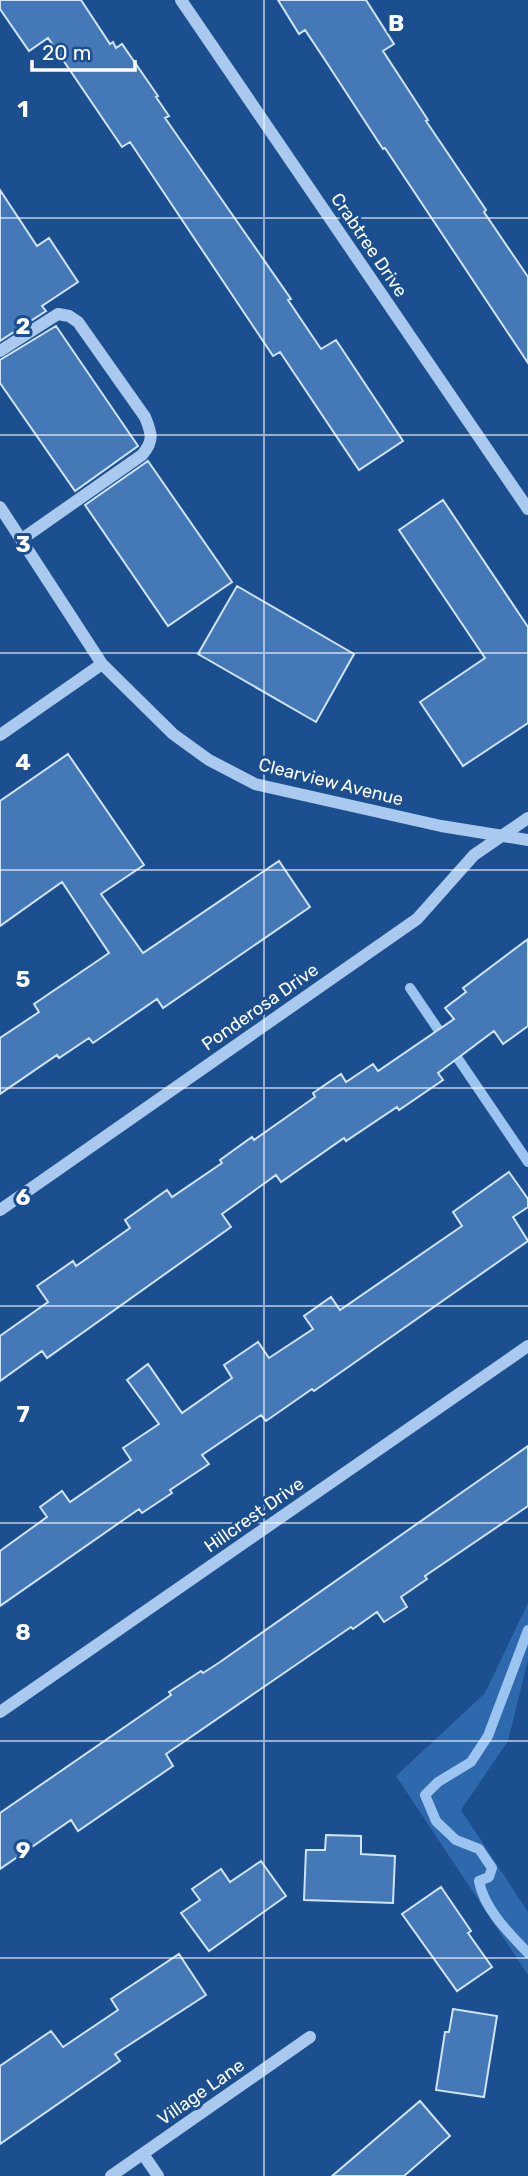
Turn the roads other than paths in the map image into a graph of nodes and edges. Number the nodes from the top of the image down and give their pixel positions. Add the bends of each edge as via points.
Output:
1 (181, 0) edge
2 (0, 351) edge
3 (0, 506) edge
4 (528, 509) edge
5 (22, 538) junction
6 (102, 664) junction
7 (0, 735) edge
8 (528, 818) edge
9 (503, 835) junction
10 (528, 840) edge
11 (0, 1210) edge
12 (528, 1346) edge
13 (0, 1712) edge
14 (310, 2037) dead end
15 (143, 2154) junction
16 (111, 2176) edge
17 (158, 2176) edge

1 - 4 street, Crabtree Drive
2 - 5 street via 58,314 69,316 78,321 151,432 150,446 142,455
3 - 5 street, Clearview Avenue
5 - 6 street, Clearview Avenue
6 - 7 street
6 - 9 street, Clearview Avenue via 173,734 255,784 441,826
8 - 9 street, Ponderosa Drive
9 - 10 street, Clearview Avenue
9 - 11 street, Ponderosa Drive via 474,855 417,919
12 - 13 street, Hillcrest Drive
14 - 15 street, Village Lane
15 - 16 street, Village Lane
15 - 17 street

